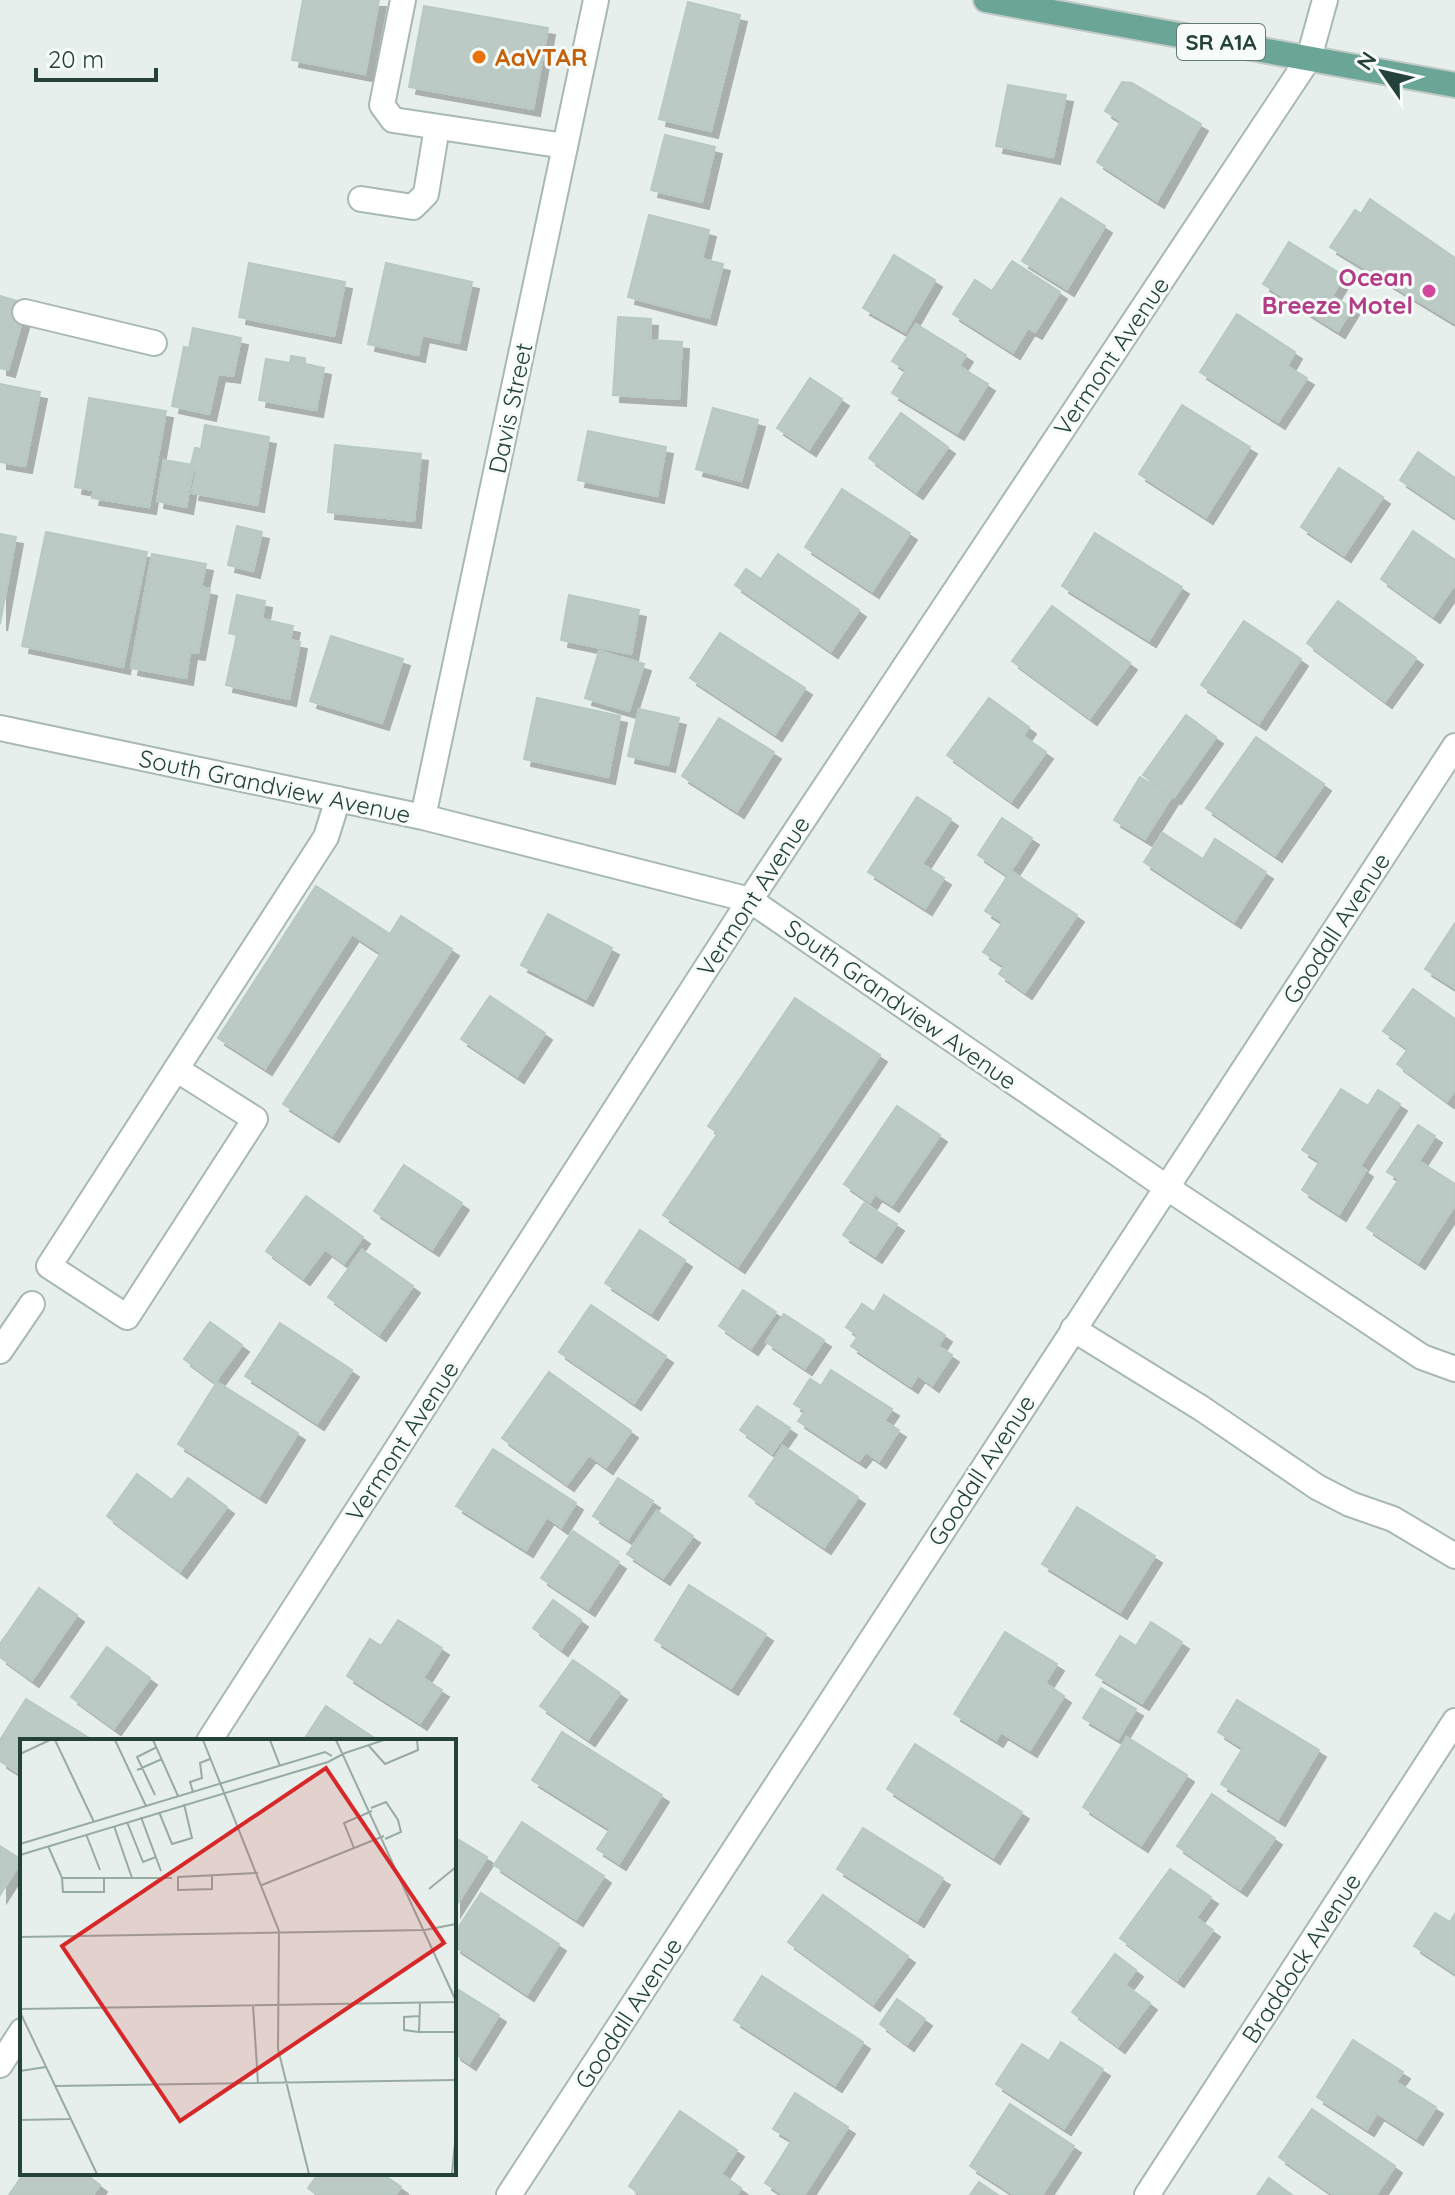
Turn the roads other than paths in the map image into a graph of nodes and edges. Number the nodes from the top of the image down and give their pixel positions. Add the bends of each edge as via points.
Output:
1 (403, 0) edge
2 (596, 0) edge
3 (986, 0) edge
4 (1325, 0) edge
5 (1309, 58) junction
6 (1455, 85) edge
7 (437, 127) junction
8 (565, 146) junction
9 (361, 199) dead end
10 (25, 312) dead end
11 (154, 343) dead end
12 (0, 728) edge
13 (1455, 746) edge
14 (338, 799) junction
15 (423, 817) junction
16 (750, 900) junction
17 (176, 1069) junction
18 (1166, 1187) junction
19 (32, 1304) dead end
20 (1073, 1329) junction
21 (0, 1351) edge
22 (1455, 1369) edge
23 (1455, 1556) edge
24 (1455, 1721) edge
25 (210, 1739) edge
26 (20, 2034) edge
27 (0, 2065) edge
28 (509, 2195) edge
29 (1147, 2195) edge

1 - 7 street via 382,105 393,120
2 - 8 street, Davis Street
3 - 5 main road, SR A1A
4 - 5 street, Vermont Avenue
5 - 6 main road, SR A1A
5 - 16 street, Vermont Avenue
7 - 8 street
7 - 9 street via 426,194 413,207
8 - 15 street, Davis Street
10 - 11 street
12 - 14 street, South Grandview Avenue
13 - 18 street, Goodall Avenue
14 - 15 street, South Grandview Avenue
14 - 17 street via 326,837
15 - 16 street, South Grandview Avenue
16 - 18 street, South Grandview Avenue
16 - 25 street, Vermont Avenue
17 - 17 street via 255,1119 127,1317 49,1266
18 - 20 street, Goodall Avenue
18 - 22 street, South Grandview Avenue via 1422,1357
19 - 21 street
20 - 23 street via 1317,1487 1393,1519
20 - 28 street, Goodall Avenue
24 - 29 street, Braddock Avenue
26 - 27 street

